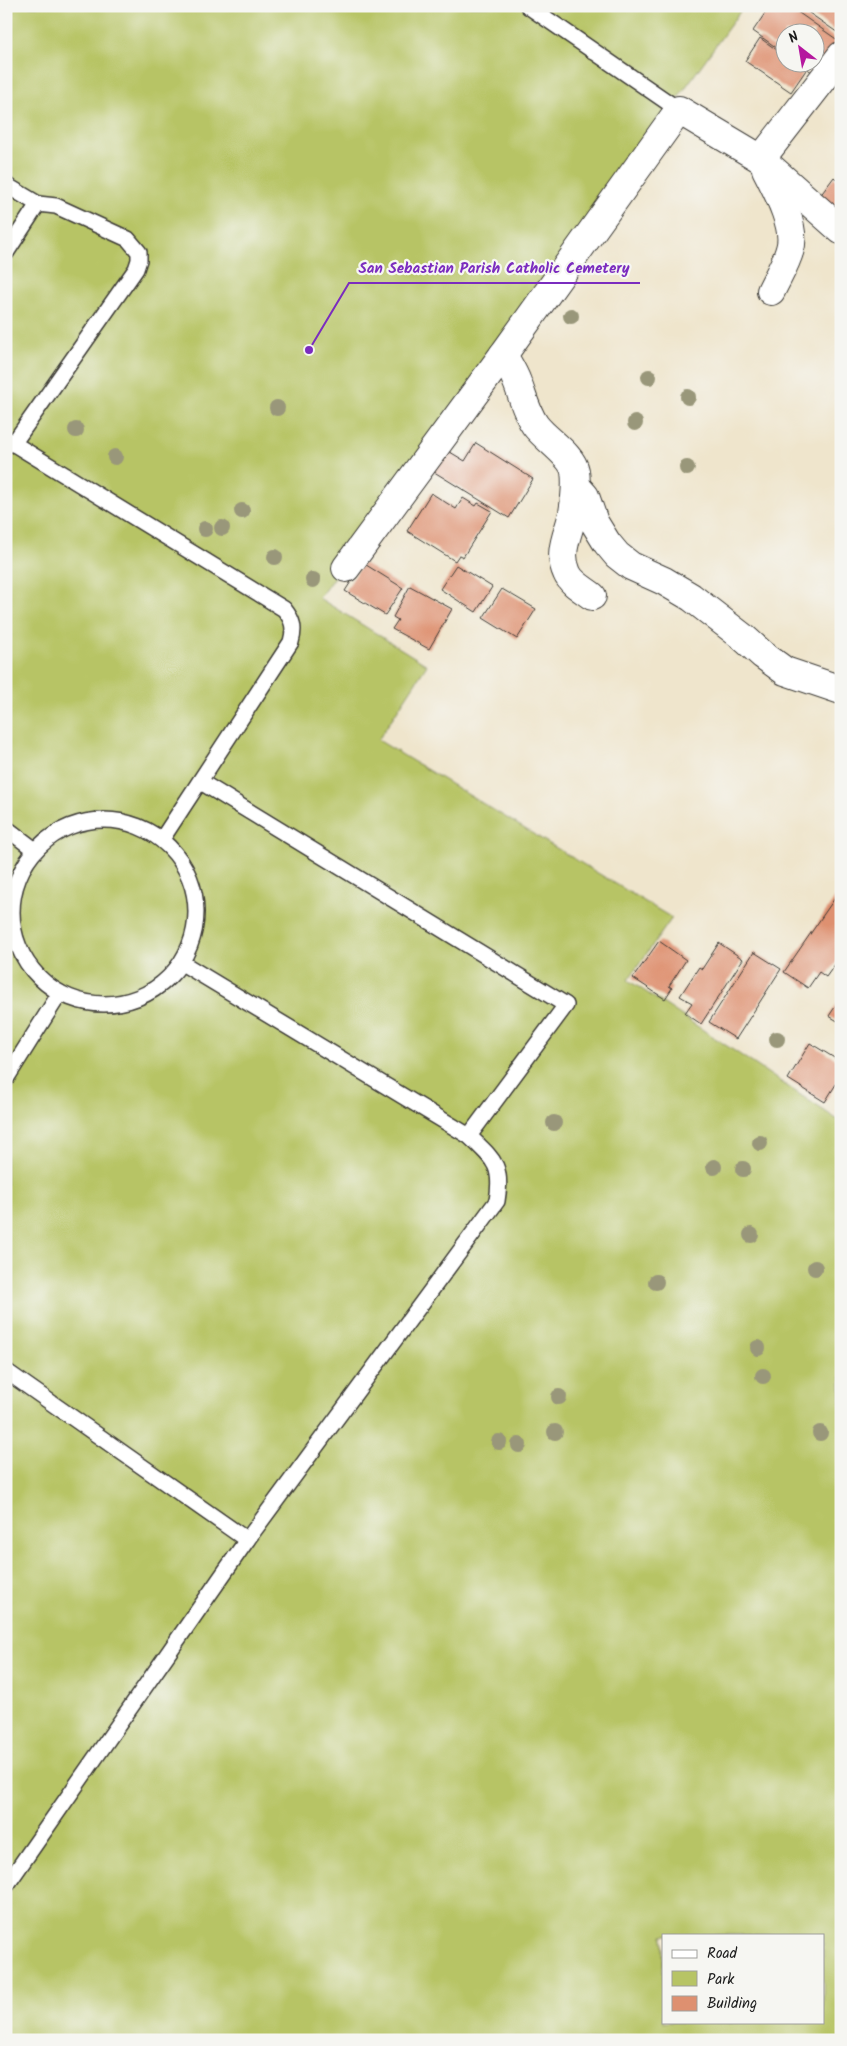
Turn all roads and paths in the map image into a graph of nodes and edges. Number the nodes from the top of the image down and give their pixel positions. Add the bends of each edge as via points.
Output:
1 (528, 6) edge
2 (841, 56) edge
3 (679, 110) junction
4 (761, 159) junction
5 (6, 185) edge
6 (38, 204) junction
7 (841, 230) edge
8 (6, 253) edge
9 (771, 292) dead end
10 (503, 355) junction
11 (10, 442) edge
12 (576, 486) junction
13 (346, 568) dead end
14 (592, 596) dead end
15 (841, 690) edge
16 (201, 782) junction
17 (6, 828) edge
18 (162, 839) junction
19 (35, 850) junction
20 (182, 963) junction
21 (60, 993) junction
22 (6, 1079) edge
23 (469, 1136) junction
24 (6, 1371) edge
25 (247, 1540) junction
26 (6, 1886) edge

1 - 3 lane
2 - 4 street
3 - 4 street
3 - 10 street
4 - 7 street
4 - 9 street via 780,197 791,230 791,248
5 - 6 lane
6 - 8 lane
6 - 11 lane via 56,206 128,239 139,252 139,260 136,269
10 - 12 street via 534,423 575,469
10 - 13 street
11 - 16 lane via 284,610 291,618 294,631 291,642
12 - 14 street via 563,559 567,574 574,583
12 - 15 street via 585,496 594,522 607,543 631,566 691,596 785,671
16 - 18 lane
16 - 23 lane via 566,1005
17 - 19 lane
18 - 19 lane via 138,825 111,819 83,821 57,832
18 - 20 lane via 182,859 194,884 198,911 194,938
19 - 21 lane via 20,873 12,900 13,928 21,954 38,977
20 - 21 lane via 164,983 140,998 113,1004 85,1003
20 - 23 lane
21 - 22 lane
23 - 25 lane via 498,1168 497,1201
24 - 25 lane
25 - 26 lane

